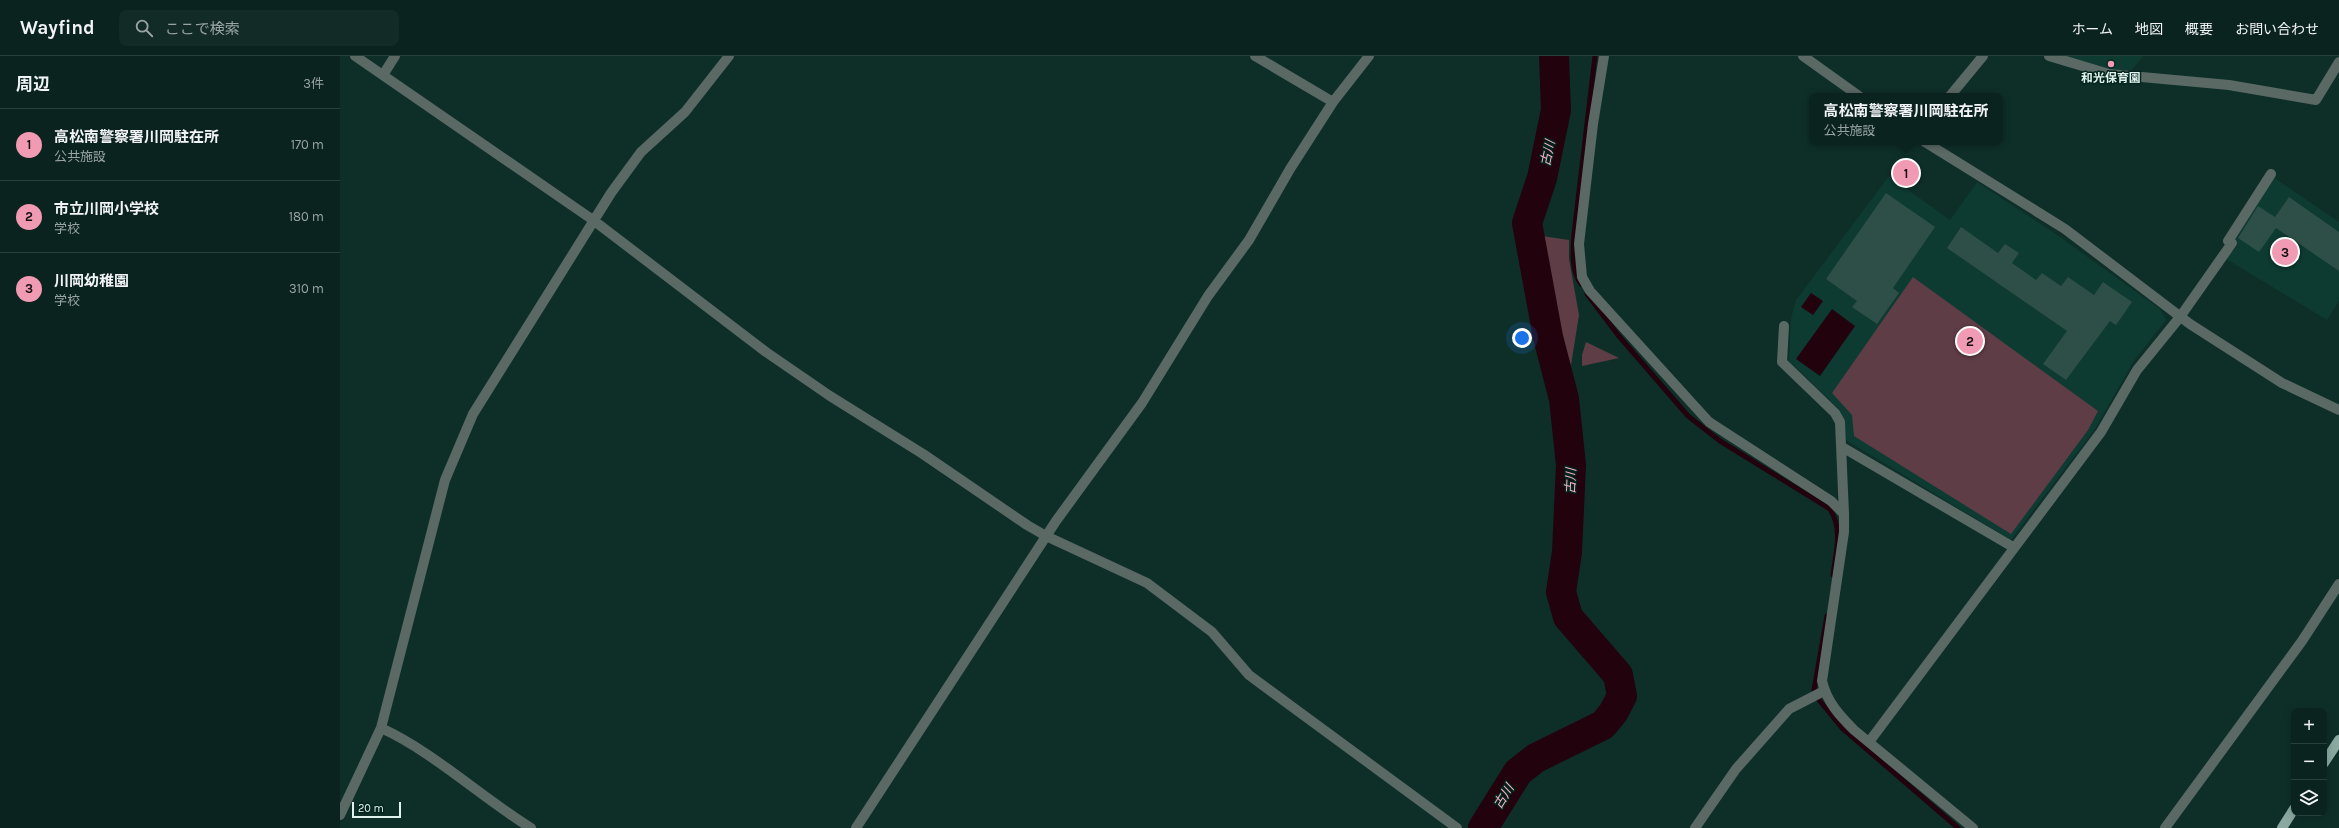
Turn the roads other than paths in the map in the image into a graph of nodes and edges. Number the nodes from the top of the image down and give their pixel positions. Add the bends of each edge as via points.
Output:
1 (356, 56) edge
2 (395, 56) edge
3 (729, 56) edge
4 (1255, 56) edge
5 (1369, 56) edge
6 (1604, 56) edge
7 (1803, 56) edge
8 (1983, 56) edge
9 (2049, 56) edge
10 (2339, 62) edge
11 (382, 74) junction
12 (1855, 93) edge
13 (1952, 93) edge
14 (1333, 102) junction
15 (1930, 145) edge
16 (2271, 174) dead end
17 (594, 220) junction
18 (2180, 317) junction
19 (1784, 326) dead end
20 (2339, 410) edge
21 (1842, 447) junction
22 (1844, 514) junction
23 (1046, 536) junction
24 (2013, 547) junction
25 (2339, 584) edge
26 (1824, 691) junction
27 (381, 728) junction
28 (2339, 740) edge
29 (1869, 742) junction
30 (2327, 758) edge
31 (2291, 814) edge
32 (340, 815) edge
33 (531, 828) edge
34 (856, 828) edge
35 (1457, 828) edge
36 (1695, 828) edge
37 (1973, 828) edge
38 (2165, 828) edge
39 (2282, 828) edge

1 - 11 street
2 - 11 street
3 - 17 street via 685,112 641,152
4 - 14 street
5 - 14 street
6 - 22 street via 1579,244 1582,277 1590,291 1709,422 1831,501
7 - 12 street
8 - 13 street
9 - 10 street via 2109,74 2230,85 2316,100
11 - 17 street
14 - 23 street via 1249,240 1208,296 1142,403
15 - 18 street via 2065,229
16 - 18 street via 2228,241 2232,243
17 - 23 street via 766,352
17 - 27 street via 473,414 460,440 445,480
18 - 20 street via 2282,383
18 - 24 street via 2137,370 2101,432
19 - 21 street via 1782,362 1835,413 1840,422
21 - 22 street
21 - 24 street
22 - 26 street via 1844,532 1822,681
23 - 34 street
23 - 35 street via 1147,583 1212,632 1249,675
24 - 29 street
25 - 38 street via 2302,641
26 - 29 street via 1838,714
26 - 36 street via 1789,709 1736,769
27 - 32 street
27 - 33 street via 403,738 498,808
28 - 30 main road
29 - 37 street
31 - 39 main road

